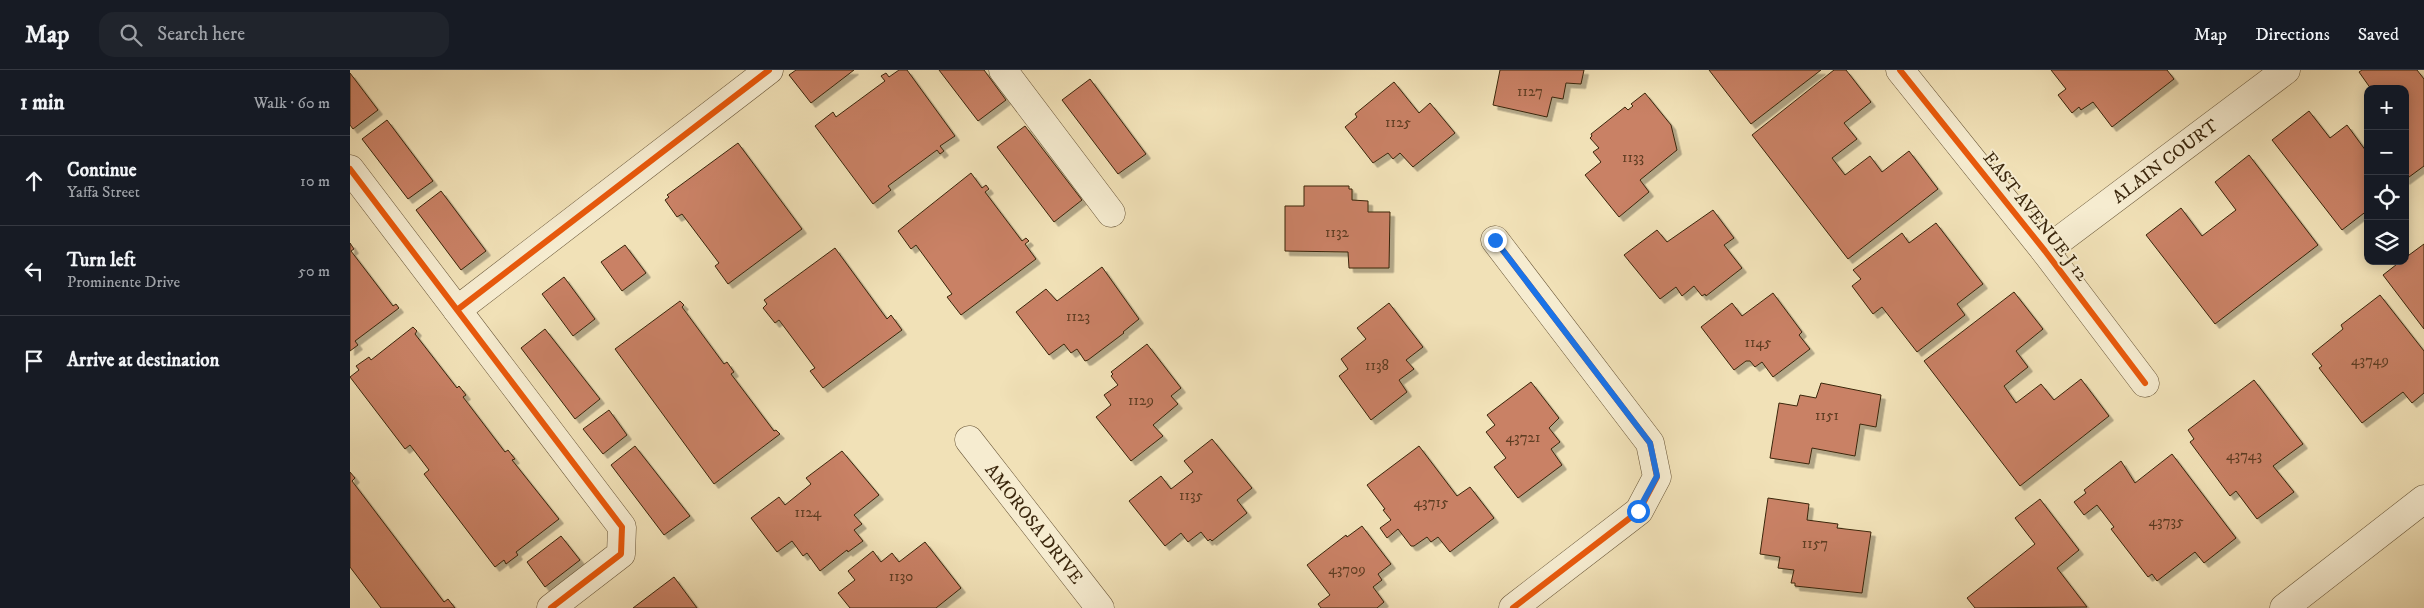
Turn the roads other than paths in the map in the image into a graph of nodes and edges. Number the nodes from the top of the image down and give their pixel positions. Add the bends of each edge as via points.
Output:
1 (769, 70) edge
2 (1003, 70) edge
3 (1900, 70) edge
4 (2286, 70) edge
5 (350, 169) edge
6 (1111, 213) dead end
7 (1495, 240) dead end
8 (2045, 250) junction
9 (457, 310) junction
10 (2145, 383) dead end
11 (969, 440) dead end
12 (2424, 499) edge
13 (551, 608) edge
14 (1100, 608) edge
15 (1514, 608) edge
16 (2284, 608) edge

1 - 9 street
2 - 6 street
3 - 8 street, EAST AVENUE J 12
4 - 8 street, ALAIN COURT
5 - 9 street
7 - 15 street via 1650,443 1657,476 1638,511
8 - 10 street, EAST AVENUE J 12
9 - 13 street via 622,527 620,554
11 - 14 street, AMOROSA DRIVE
12 - 16 street

